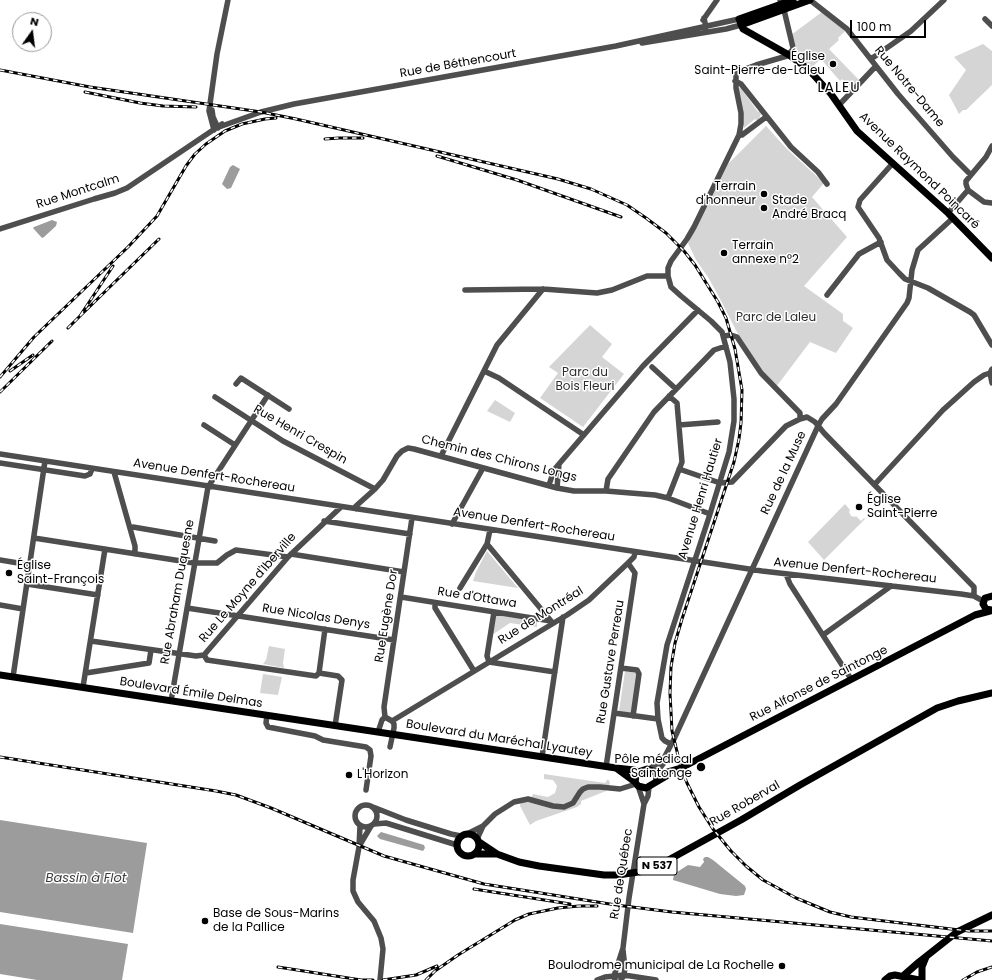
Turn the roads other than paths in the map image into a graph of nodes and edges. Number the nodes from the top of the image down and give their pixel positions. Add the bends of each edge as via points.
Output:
1 (228, 0) edge
2 (717, 0) edge
3 (793, 0) edge
4 (810, 0) edge
5 (944, 0) edge
6 (782, 5) edge
7 (985, 20) dead end
8 (740, 22) junction
9 (992, 26) edge
10 (703, 27) junction
11 (651, 43) junction
12 (630, 44) junction
13 (792, 54) junction
14 (871, 59) junction
15 (876, 66) junction
16 (736, 81) junction
17 (839, 104) junction
18 (766, 117) junction
19 (217, 128) junction
20 (739, 135) junction
21 (992, 146) edge
22 (893, 163) junction
23 (971, 175) junction
24 (827, 184) dead end
25 (968, 190) junction
26 (992, 203) edge
27 (950, 215) junction
28 (0, 229) edge
29 (881, 242) junction
30 (992, 258) edge
31 (668, 276) junction
32 (910, 280) junction
33 (543, 289) junction
34 (465, 290) dead end
35 (827, 295) dead end
36 (698, 310) junction
37 (724, 336) junction
38 (992, 345) edge
39 (726, 346) junction
40 (652, 367) dead end
41 (484, 371) junction
42 (991, 371) edge
43 (992, 383) edge
44 (236, 384) dead end
45 (676, 389) junction
46 (268, 395) junction
47 (670, 396) junction
48 (215, 397) dead end
49 (289, 409) dead end
50 (800, 419) junction
51 (252, 421) junction
52 (718, 422) dead end
53 (204, 425) dead end
54 (679, 425) junction
55 (818, 426) junction
56 (584, 435) junction
57 (235, 446) junction
58 (0, 454) edge
59 (440, 456) junction
60 (45, 461) junction
61 (0, 463) edge
62 (559, 464) junction
63 (483, 468) junction
64 (92, 469) junction
65 (679, 469) junction
66 (44, 470) junction
67 (114, 472) junction
68 (720, 483) junction
69 (875, 484) junction
70 (549, 485) junction
71 (208, 486) junction
72 (557, 488) junction
73 (375, 489) junction
74 (606, 491) junction
75 (668, 498) junction
76 (341, 507) junction
77 (356, 509) junction
78 (710, 514) junction
79 (412, 518) junction
80 (324, 521) junction
81 (452, 524) junction
82 (130, 528) junction
83 (490, 530) junction
84 (410, 534) junction
85 (34, 538) junction
86 (198, 538) junction
87 (215, 541) dead end
88 (487, 544) junction
89 (105, 549) junction
90 (635, 552) junction
91 (135, 554) junction
92 (289, 555) junction
93 (0, 560) edge
94 (694, 561) junction
95 (194, 563) junction
96 (628, 563) junction
97 (30, 565) junction
98 (751, 570) junction
99 (404, 572) junction
100 (786, 574) junction
101 (27, 584) junction
102 (891, 586) junction
103 (460, 588) dead end
104 (98, 595) junction
105 (974, 596) junction
106 (400, 597) junction
107 (986, 599) edge
108 (435, 603) junction
109 (0, 605) edge
110 (187, 608) junction
111 (23, 609) junction
112 (991, 610) edge
113 (494, 612) junction
114 (975, 615) junction
115 (238, 616) junction
116 (564, 617) junction
117 (552, 622) junction
118 (325, 629) junction
119 (823, 635) junction
120 (394, 640) junction
121 (91, 641) junction
122 (151, 650) junction
123 (179, 654) junction
124 (204, 655) junction
125 (489, 662) junction
126 (621, 668) junction
127 (474, 671) junction
128 (555, 672) junction
129 (86, 673) junction
130 (319, 673) junction
131 (0, 675) edge
132 (13, 677) junction
133 (851, 679) junction
134 (83, 688) junction
135 (992, 693) edge
136 (171, 701) junction
137 (614, 713) junction
138 (267, 715) junction
139 (633, 716) junction
140 (385, 717) junction
141 (658, 720) junction
142 (392, 721) junction
143 (335, 726) junction
144 (378, 732) junction
145 (393, 734) junction
146 (671, 744) junction
147 (390, 747) dead end
148 (542, 757) junction
149 (663, 762) junction
150 (606, 767) junction
151 (616, 768) junction
152 (649, 769) junction
153 (671, 771) junction
154 (638, 772) junction
155 (657, 776) junction
156 (636, 784) junction
157 (649, 787) junction
158 (366, 790) dead end
159 (644, 804) junction
160 (373, 807) junction
161 (373, 825) junction
162 (360, 826) junction
163 (483, 826) junction
164 (464, 835) junction
165 (478, 840) junction
166 (456, 845) junction
167 (359, 847) junction
168 (475, 854) junction
169 (497, 854) junction
170 (992, 915) edge
171 (623, 948) junction
172 (930, 953) junction
173 (903, 976) junction
174 (615, 978) edge
175 (623, 978) edge
176 (380, 980) edge
177 (597, 980) edge
178 (656, 980) edge
179 (885, 980) edge
180 (921, 980) edge

1 - 19 street via 209,111
2 - 10 street via 704,18
3 - 6 main road, Rue de Béthencourt
4 - 6 main road, Rue de Béthencourt
4 - 14 street, Rue Notre-Dame via 847,29
5 - 14 street via 912,31
6 - 8 main road, Rue de Béthencourt
6 - 13 street
7 - 9 street
8 - 10 street, Rue de Béthencourt
8 - 11 street, Rue de Béthencourt via 726,29
8 - 13 main road, Avenue Raymond Poincaré via 742,30
10 - 11 street via 704,30
10 - 12 street, Rue de Béthencourt
11 - 12 street, Rue de Béthencourt
12 - 19 street, Rue de Béthencourt via 260,109 223,123
13 - 16 street via 740,71 736,74
13 - 17 main road, Avenue Raymond Poincaré
14 - 15 street, Rue Notre-Dame
15 - 17 street
15 - 23 street, Rue Notre-Dame
16 - 18 street
16 - 20 street via 741,113
17 - 22 main road, Avenue Raymond Poincaré via 857,131
18 - 20 street
18 - 24 street
19 - 28 street, Rue Montcalm via 115,194
20 - 31 street via 694,227 671,260
21 - 23 street
22 - 27 main road, Avenue Raymond Poincaré
22 - 29 street via 858,204
23 - 25 street via 966,182
25 - 26 street via 984,202
25 - 27 street, Rue de la Muse
27 - 30 main road, Avenue Raymond Poincaré
27 - 32 street, Rue de la Muse via 918,250
29 - 32 street via 888,261 905,279
29 - 35 street via 859,254
31 - 33 street via 647,276 597,293
31 - 36 street, Avenue Henri Hautier via 675,292
32 - 38 street via 974,315
32 - 55 street, Rue de la Muse via 907,304
33 - 34 street
33 - 41 street via 497,346
36 - 37 street, Avenue Henri Hautier via 716,325
36 - 56 street via 643,366
37 - 39 street, Avenue Henri Hautier
37 - 50 street via 736,337 761,373 800,413
39 - 45 street via 714,350
39 - 68 street, Avenue Henri Hautier via 732,378 734,421
40 - 45 street
41 - 56 street via 499,378
41 - 59 street
42 - 43 street
42 - 69 street via 974,382 943,410
44 - 46 street via 241,378
45 - 47 street
46 - 49 street
46 - 51 street
47 - 54 street via 676,403
47 - 74 street via 654,412 608,479
48 - 51 street, Rue Henri Crespin
50 - 55 street via 807,417
50 - 68 street via 786,426 732,482
51 - 57 street
51 - 73 street, Rue Henri Crespin via 283,441
52 - 54 street
53 - 57 street
54 - 65 street via 682,462
55 - 69 street
55 - 98 street, Rue de la Muse
56 - 62 street
57 - 71 street
58 - 60 street, Avenue Denfert-Rochereau
59 - 63 street, Chemin des Chirons Longs
59 - 73 street, Chemin des Chirons Longs via 408,448 402,451
60 - 64 street, Avenue Denfert-Rochereau
60 - 66 street
61 - 66 street, Avenue Denfert-Rochereau
62 - 70 street
62 - 72 street
63 - 70 street, Chemin des Chirons Longs
63 - 81 street
64 - 66 street, Avenue Denfert-Rochereau via 90,474 85,476
64 - 67 street, Avenue Denfert-Rochereau
65 - 68 street
65 - 75 street
66 - 85 street
67 - 71 street, Avenue Denfert-Rochereau
67 - 82 street
68 - 78 street, Avenue Henri Hautier
69 - 105 street via 974,587
70 - 72 street, Chemin des Chirons Longs
71 - 76 street, Avenue Denfert-Rochereau
71 - 86 street, Rue Abraham Duquesne
72 - 74 street, Chemin des Chirons Longs
73 - 77 street, Chemin des Chirons Longs via 356,506
74 - 75 street, Chemin des Chirons Longs
75 - 78 street, Chemin des Chirons Longs
76 - 77 street, Avenue Denfert-Rochereau
76 - 80 street, Rue Le Moyne d'Iberville
77 - 79 street, Avenue Denfert-Rochereau
78 - 94 street, Avenue Henri Hautier
79 - 81 street, Avenue Denfert-Rochereau
79 - 84 street, Rue Eugène Dor
80 - 84 street
80 - 92 street, Rue Le Moyne d'Iberville
81 - 83 street, Avenue Denfert-Rochereau
82 - 86 street
82 - 91 street
83 - 88 street
83 - 90 street, Avenue Denfert-Rochereau
84 - 99 street, Rue Eugène Dor
85 - 89 street
85 - 97 street
86 - 87 street
86 - 95 street, Rue Abraham Duquesne
88 - 103 street
88 - 117 street
89 - 91 street
89 - 104 street
90 - 94 street, Avenue Denfert-Rochereau
90 - 96 street, Rue de Montréal
91 - 95 street
92 - 95 street via 236,550 217,563
92 - 99 street
92 - 115 street, Rue Le Moyne d'Iberville
93 - 97 street
94 - 98 street, Avenue Denfert-Rochereau
94 - 141 street, Avenue Henri Hautier via 668,640 657,700
95 - 110 street, Rue Abraham Duquesne
96 - 116 street, Rue de Montréal via 590,600
96 - 126 street, Rue Gustave Perreau via 635,573
97 - 101 street
98 - 100 street, Avenue Denfert-Rochereau
98 - 146 street, Rue de la Muse
99 - 106 street, Rue Eugène Dor
100 - 102 street, Avenue Denfert-Rochereau
100 - 119 street
101 - 104 street
101 - 111 street
102 - 105 street, Avenue Denfert-Rochereau
102 - 119 street
104 - 121 street
105 - 107 street, Avenue Denfert-Rochereau via 978,594
106 - 108 street, Rue d'Ottawa
106 - 120 street, Rue Eugène Dor
107 - 112 main road via 986,609
107 - 114 main road, Rue Alfonse de Saintonge
108 - 113 street, Rue d'Ottawa
108 - 127 street via 435,608
109 - 111 street
110 - 115 street, Rue Nicolas Denys
110 - 123 street, Rue Abraham Duquesne
111 - 132 street
112 - 114 main road, Rue Alfonse de Saintonge
113 - 117 street, Rue d'Ottawa
113 - 125 street, Rue de Montréal via 487,656
114 - 133 main road, Rue Alfonse de Saintonge
115 - 118 street, Rue Nicolas Denys
115 - 124 street, Rue Le Moyne d'Iberville
116 - 117 street, Rue de Montréal
116 - 128 street
117 - 125 street, Rue de Montréal
118 - 120 street, Rue Nicolas Denys
118 - 130 street
119 - 133 street
120 - 140 street, Rue Eugène Dor via 384,707
121 - 122 street, Rue Le Moyne d'Iberville
121 - 129 street
122 - 123 street, Rue Le Moyne d'Iberville
122 - 129 street via 149,663
123 - 124 street, Rue Le Moyne d'Iberville
123 - 136 street, Rue Abraham Duquesne
124 - 130 street via 207,660 314,676
125 - 127 street, Rue de Montréal
125 - 128 street
126 - 137 street, Rue Gustave Perreau
126 - 139 street via 637,670 639,674
127 - 142 street, Rue de Montréal
128 - 148 street
129 - 134 street
130 - 143 street via 338,676 342,680
131 - 132 main road, Boulevard Émile Delmas
132 - 134 main road, Boulevard Émile Delmas
133 - 153 main road, Rue Alfonse de Saintonge
134 - 136 main road, Boulevard Émile Delmas
135 - 169 main road, Rue Roberval / N 537 via 958,700 932,711 741,820 645,871 618,875 587,873 518,862
136 - 138 main road, Boulevard Émile Delmas
137 - 139 street
137 - 150 street, Rue Gustave Perreau
138 - 143 main road, Boulevard Émile Delmas
138 - 158 street via 268,727 366,747 370,750
139 - 141 street
140 - 142 street
140 - 144 street
141 - 146 street, Avenue Henri Hautier via 662,738
142 - 145 street
143 - 144 main road, Boulevard Émile Delmas
144 - 145 main road, Boulevard du Maréchal Lyautey
145 - 147 street
145 - 148 main road, Boulevard du Maréchal Lyautey
146 - 149 street, Rue de la Muse
148 - 150 main road, Boulevard du Maréchal Lyautey
149 - 152 street
149 - 153 street
149 - 155 street, Rue de la Muse
150 - 151 main road, Boulevard du Maréchal Lyautey
151 - 154 main road, Boulevard du Maréchal Lyautey
151 - 156 main road
152 - 154 main road
152 - 155 main road
153 - 155 main road, Rue Alfonse de Saintonge
154 - 156 main road
155 - 157 main road via 654,785
156 - 157 main road via 644,788
156 - 159 street, Rue de Québec
156 - 163 street via 620,789 588,787 564,807 528,798 514,802 495,814
157 - 159 street, Rue de Québec
159 - 171 street, Rue de Québec
160 - 161 street via 377,813
160 - 162 street via 362,805 356,810 355,819
160 - 164 street via 451,834
161 - 162 street
161 - 166 street via 386,823
161 - 167 street
162 - 167 street
163 - 164 street
163 - 165 street
164 - 165 main road via 471,834
164 - 166 main road
165 - 168 main road via 479,847
165 - 169 main road, Rue Roberval
166 - 168 main road via 459,852 465,856
167 - 176 street via 353,880 354,891 358,902 374,920 381,938 383,949
168 - 169 main road, Rue Roberval
170 - 172 main road via 957,932
171 - 174 street, Rue de Québec
171 - 175 street, Rue de Québec
172 - 173 main road
172 - 180 main road via 922,967
173 - 179 main road via 895,974
173 - 180 main road
174 - 175 street
174 - 177 street
175 - 178 street

